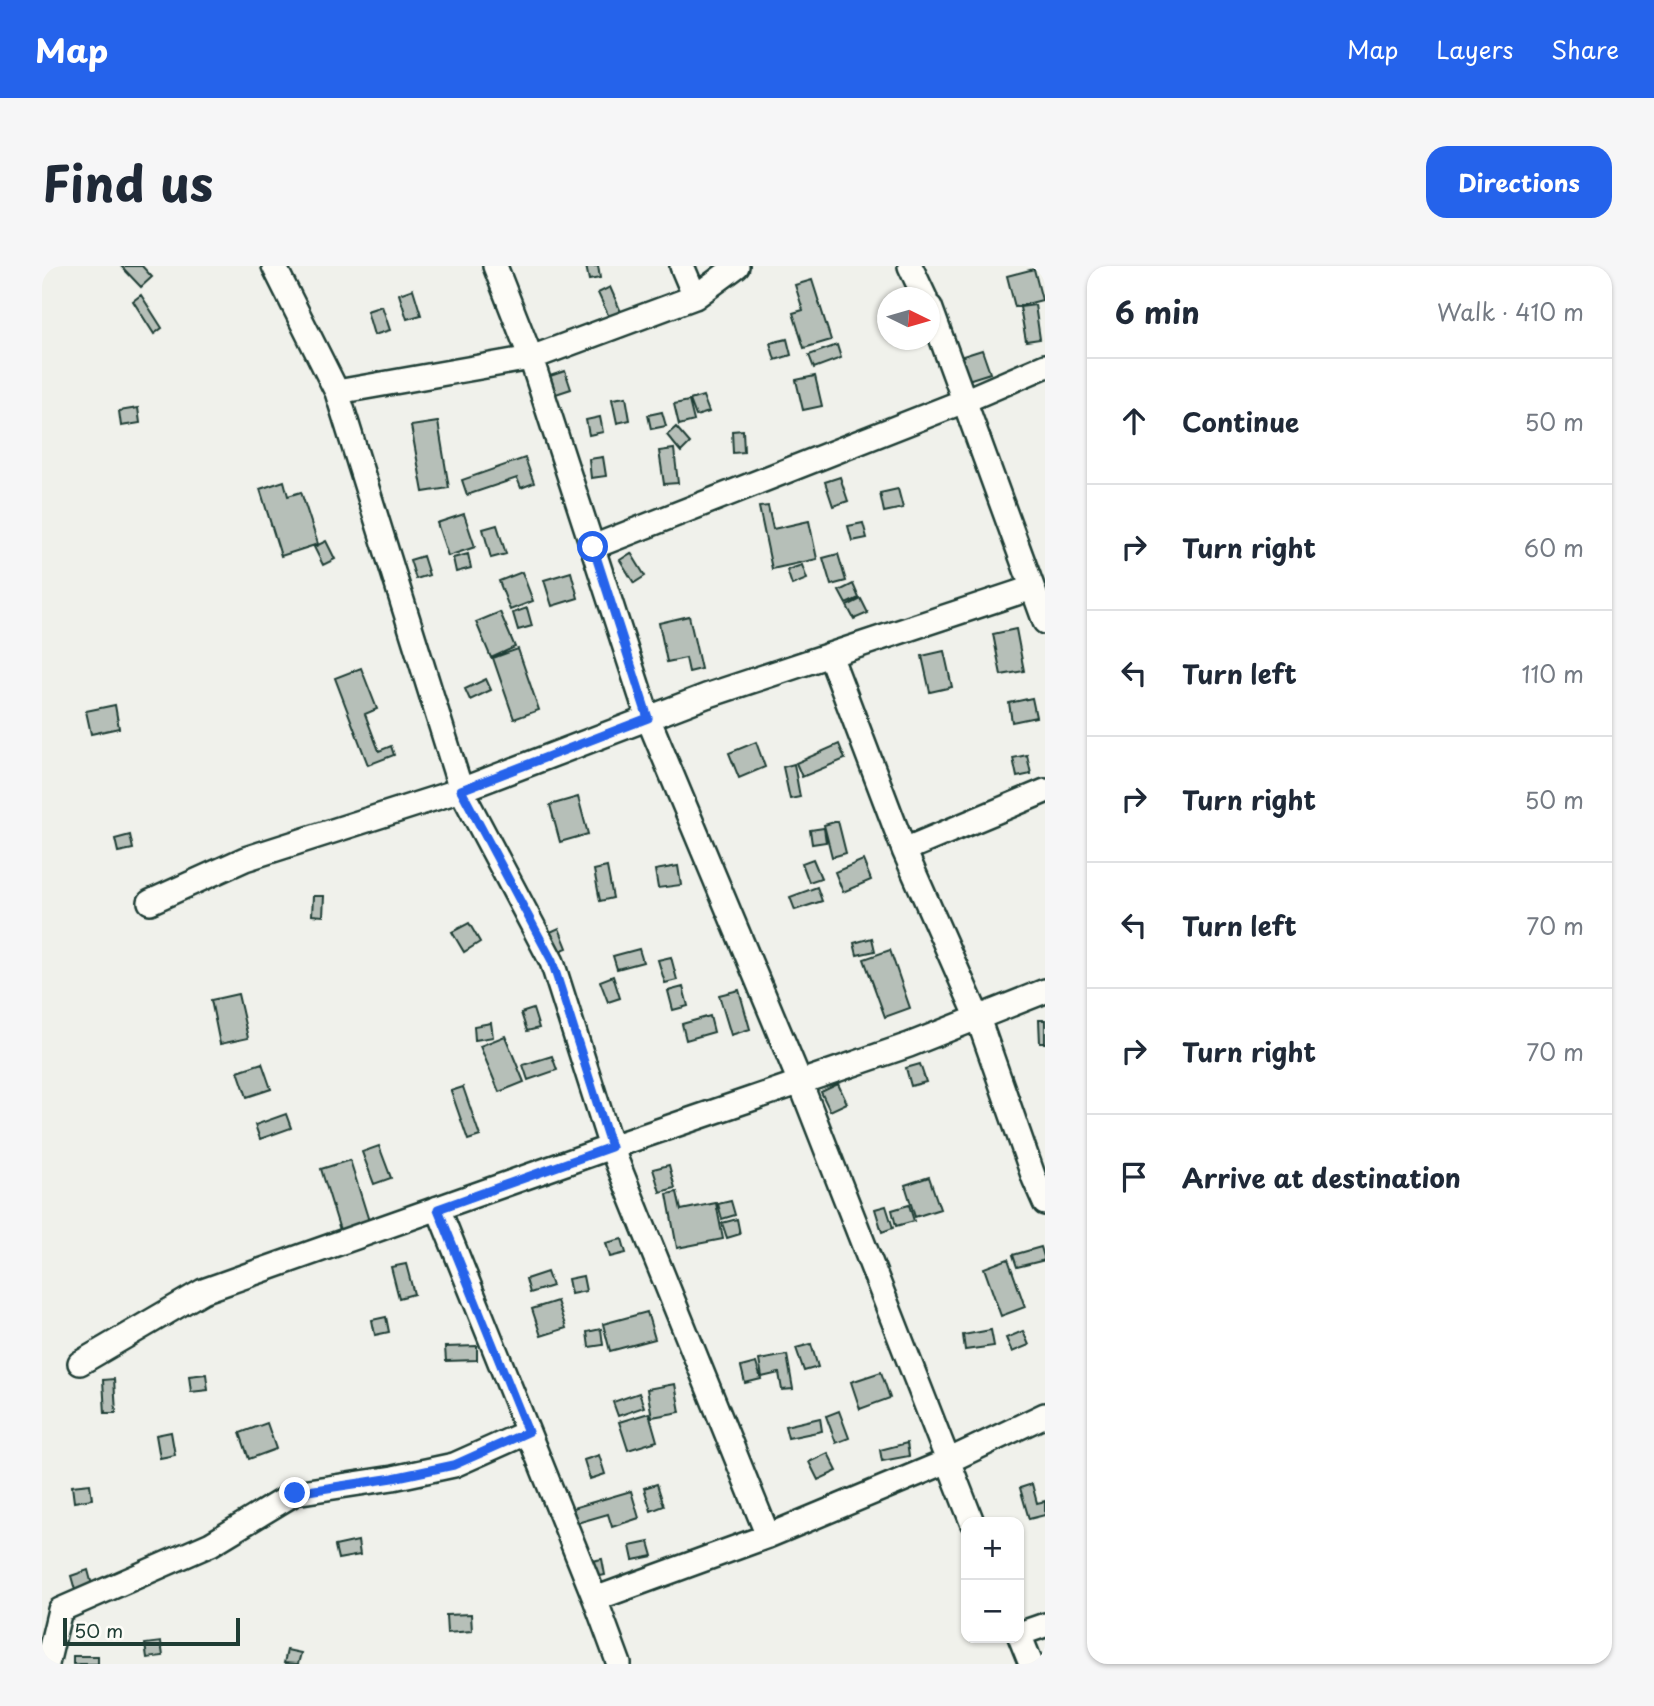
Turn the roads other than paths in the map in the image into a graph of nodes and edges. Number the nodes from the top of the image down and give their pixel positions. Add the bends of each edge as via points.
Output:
1 (274, 266) edge
2 (495, 266) edge
3 (682, 266) edge
4 (737, 266) edge
5 (910, 266) edge
6 (920, 287) edge
7 (695, 298) junction
8 (940, 337) edge
9 (531, 358) junction
10 (1045, 366) edge
11 (337, 393) junction
12 (964, 401) junction
13 (593, 547) junction
14 (1032, 588) junction
15 (1045, 622) edge
16 (830, 655) junction
17 (648, 718) junction
18 (461, 790) junction
19 (1045, 791) edge
20 (904, 850) junction
21 (150, 902) dead end
22 (1045, 991) edge
23 (978, 1018) junction
24 (800, 1082) junction
25 (611, 1147) junction
26 (1039, 1176) edge
27 (1045, 1203) edge
28 (438, 1209) junction
29 (80, 1363) dead end
30 (1045, 1415) edge
31 (528, 1432) junction
32 (948, 1461) junction
33 (970, 1517) edge
34 (768, 1536) junction
35 (595, 1598) junction
36 (1045, 1625) edge
37 (1024, 1632) edge
38 (1023, 1643) edge
39 (47, 1664) edge
40 (619, 1664) edge
41 (1031, 1664) edge

1 - 11 street
2 - 9 street
3 - 7 street
4 - 7 street
5 - 6 street
7 - 9 street
8 - 12 street
9 - 11 street
9 - 13 street
10 - 12 street
11 - 18 street
12 - 13 street
12 - 14 street
13 - 17 street
14 - 15 street
14 - 16 street
16 - 17 street
16 - 20 street
17 - 18 street
17 - 24 street
18 - 21 street via 245,859
18 - 25 street via 552,961
19 - 20 street
20 - 23 street
22 - 23 street
23 - 24 street
23 - 26 street
24 - 25 street
24 - 32 street
25 - 28 street
25 - 34 street
26 - 27 street
28 - 29 street via 203,1292
28 - 31 street
30 - 32 street
31 - 35 street
31 - 39 street via 454,1465 295,1493 211,1544 60,1610
32 - 33 street
32 - 34 street
34 - 35 street
35 - 40 street
36 - 37 street
38 - 41 street

